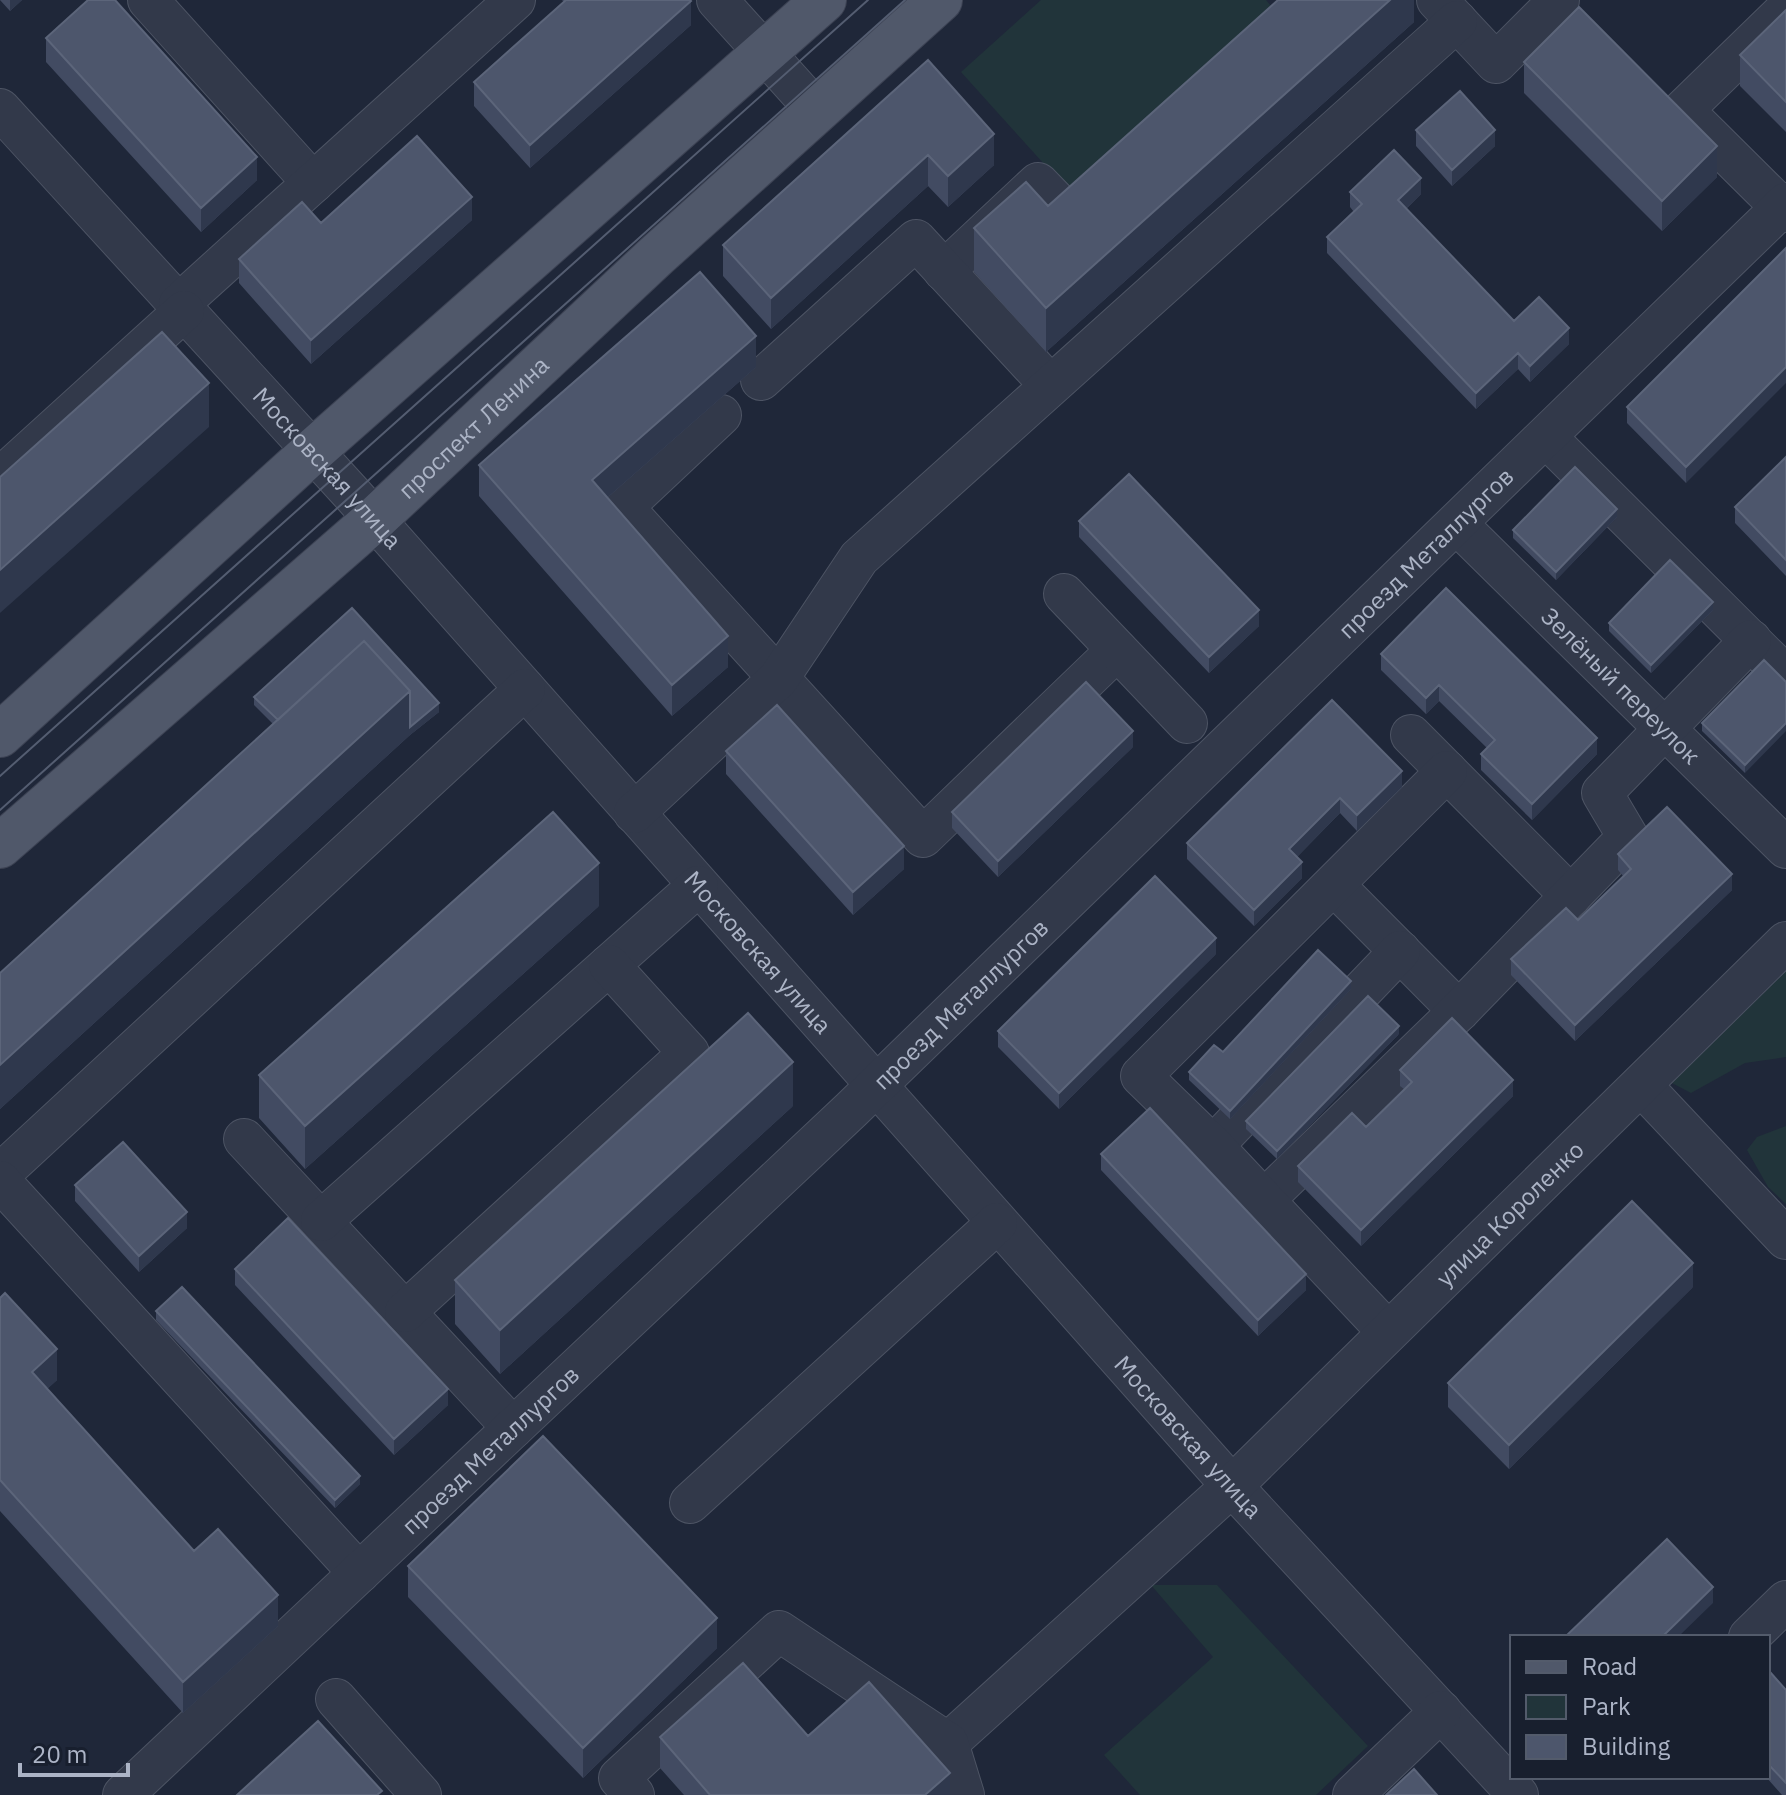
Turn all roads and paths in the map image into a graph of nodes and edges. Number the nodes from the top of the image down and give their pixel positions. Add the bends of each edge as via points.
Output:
1 (148, 0) edge
2 (515, 0) edge
3 (717, 0) edge
4 (824, 0) edge
5 (1559, 0) edge
6 (920, 6) edge
7 (1447, 10) edge
8 (1786, 10) edge
9 (766, 54) junction
10 (817, 111) junction
11 (7, 132) edge
12 (1117, 175) edge
13 (313, 183) junction
14 (1785, 207) edge
15 (944, 271) junction
16 (182, 307) junction
17 (761, 380) dead end
18 (1049, 384) junction
19 (721, 415) dead end
20 (1546, 437) junction
21 (313, 451) junction
22 (0, 478) edge
23 (375, 519) junction
24 (1457, 524) junction
25 (1064, 594) dead end
26 (1751, 640) junction
27 (1117, 650) junction
28 (1786, 676) edge
29 (778, 679) junction
30 (525, 689) junction
31 (1187, 723) dead end
32 (1665, 729) junction
33 (0, 735) edge
34 (1411, 735) dead end
35 (1447, 771) junction
36 (634, 813) junction
37 (0, 846) edge
38 (1786, 848) edge
39 (1334, 885) junction
40 (698, 886) junction
41 (1571, 896) junction
42 (1786, 942) edge
43 (1400, 951) junction
44 (609, 965) junction
45 (1459, 1011) junction
46 (1641, 1085) junction
47 (875, 1087) junction
48 (244, 1139) dead end
49 (1213, 1146) junction
50 (0, 1174) edge
51 (0, 1181) edge
52 (1264, 1200) junction
53 (321, 1221) junction
54 (997, 1223) junction
55 (1786, 1239) edge
56 (405, 1312) junction
57 (1388, 1332) junction
58 (513, 1428) junction
59 (1232, 1486) junction
60 (690, 1503) dead end
61 (359, 1573) junction
62 (336, 1699) dead end
63 (1441, 1711) junction
64 (948, 1743) junction
65 (123, 1795) edge
66 (421, 1795) edge
67 (634, 1795) edge
68 (964, 1795) edge
69 (1353, 1795) edge
70 (1518, 1795) edge

1 - 13 street
2 - 13 street
3 - 9 street
4 - 9 main road
5 - 7 street via 1496,63
6 - 10 main road, проспект Ленина
7 - 18 street
8 - 14 street via 1683,110
9 - 10 street
9 - 21 main road
10 - 23 main road, проспект Ленина
11 - 16 street, Московская улица
12 - 15 street via 1071,217 1038,183
13 - 16 street
14 - 20 street, проезд Металлургов
15 - 17 street via 916,240
15 - 18 street
16 - 21 street, Московская улица
16 - 22 street
18 - 29 street via 859,558
19 - 29 street via 623,507
20 - 24 street, проезд Металлургов
20 - 26 street
21 - 23 street, Московская улица
21 - 33 main road
23 - 30 street, Московская улица
23 - 37 main road, проспект Ленина
24 - 32 street, Зелёный переулок
24 - 47 street, проезд Металлургов
25 - 27 street
26 - 28 street
26 - 32 street
27 - 29 street via 923,837
27 - 31 street
29 - 36 street
30 - 36 street, Московская улица
30 - 50 street
32 - 38 street, Зелёный переулок
32 - 41 street via 1602,793 1628,837
34 - 35 street
35 - 39 street
35 - 41 street
36 - 40 street, Московская улица
39 - 43 street
39 - 49 street via 1141,1076
40 - 44 street
40 - 47 street, Московская улица
41 - 45 street
42 - 46 street, улица Короленко
43 - 45 street
43 - 49 street
44 - 53 street
44 - 56 street via 689,1053
45 - 52 street
46 - 55 street
46 - 57 street, улица Короленко
47 - 54 street, Московская улица
47 - 58 street, проезд Металлургов
48 - 53 street
49 - 52 street
51 - 61 street
52 - 57 street
53 - 56 street
54 - 59 street, Московская улица
54 - 60 street
56 - 58 street
57 - 59 street, улица Короленко
58 - 61 street, проезд Металлургов
59 - 63 street, Московская улица
59 - 64 street, улица Короленко
61 - 65 street, проезд Металлургов
62 - 66 street
63 - 69 street
63 - 70 street, Московская улица
64 - 67 street via 779,1631 619,1778
64 - 68 street

